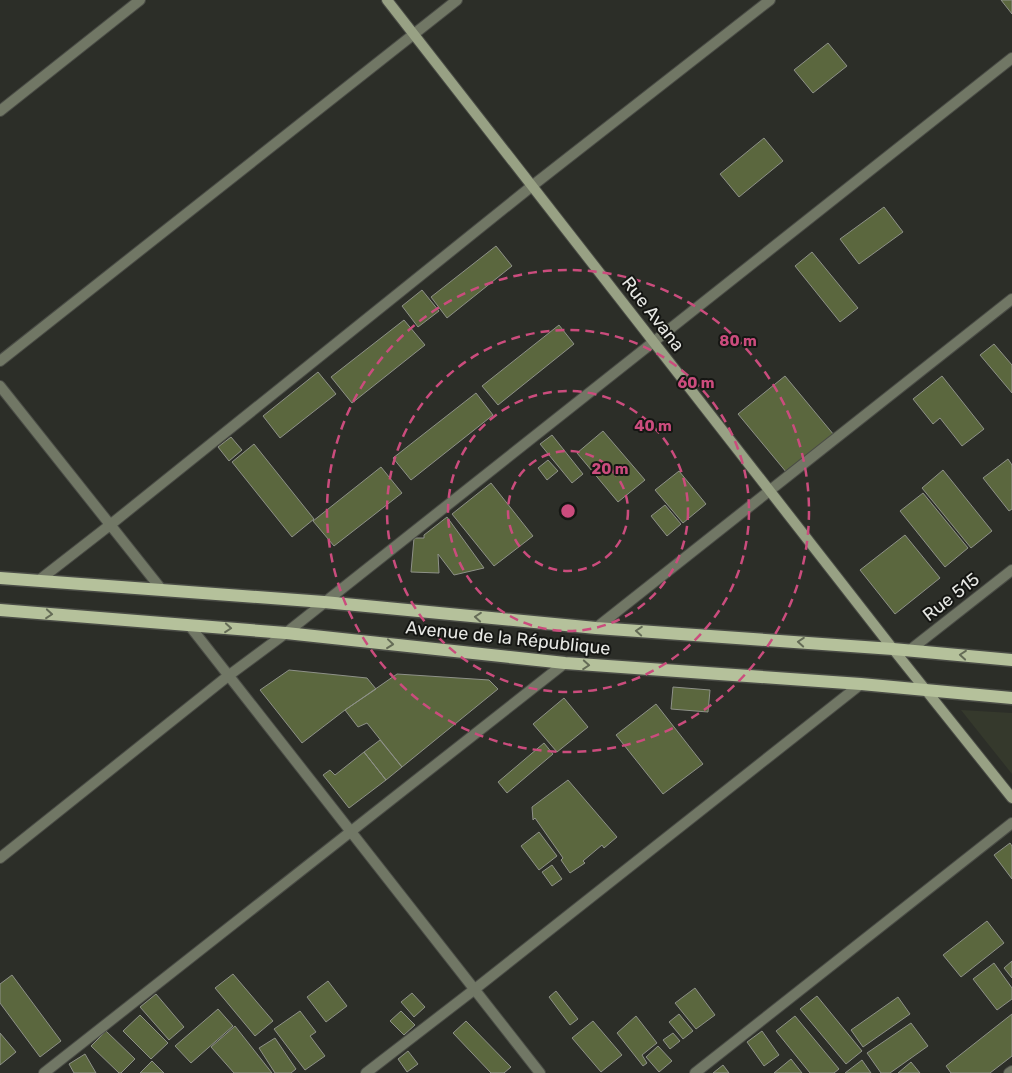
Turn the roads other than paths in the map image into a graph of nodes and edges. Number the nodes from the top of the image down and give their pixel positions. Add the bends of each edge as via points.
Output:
1 (140, 0) edge
2 (388, 0) edge
3 (457, 0) edge
4 (770, 0) edge
5 (414, 34) junction
6 (1012, 58) edge
7 (0, 111) edge
8 (532, 186) junction
9 (1012, 299) edge
10 (654, 341) junction
11 (0, 361) edge
12 (0, 386) edge
13 (770, 491) junction
14 (110, 525) junction
15 (1012, 570) edge
16 (0, 578) edge
17 (38, 581) junction
18 (162, 590) junction
19 (324, 602) junction
20 (1, 611) edge
21 (189, 625) junction
22 (596, 628) junction
23 (286, 633) junction
24 (893, 649) junction
25 (910, 650) junction
26 (1012, 660) edge
27 (565, 663) junction
28 (228, 676) junction
29 (862, 684) junction
30 (927, 691) junction
31 (1012, 698) edge
32 (1012, 798) edge
33 (1012, 823) edge
34 (351, 832) junction
35 (0, 858) edge
36 (475, 989) junction
37 (1012, 1071) edge
38 (44, 1073) edge
39 (366, 1073) edge
40 (540, 1073) edge
41 (695, 1073) edge
42 (1009, 1073) edge

1 - 7 street
2 - 5 main road, Rue Avana
3 - 5 street
4 - 8 street
5 - 8 main road, Rue Avana
5 - 11 street
6 - 10 street
8 - 10 main road, Rue Avana
8 - 14 street
9 - 13 street
10 - 13 main road, Rue Avana
10 - 19 street
12 - 14 street
13 - 22 street
13 - 24 main road, Rue Avana
14 - 17 street
14 - 18 street
15 - 25 street, Rue 515
16 - 17 main road, Avenue de la République
17 - 18 main road, Avenue de la République
18 - 19 main road, Avenue de la République
22 -> 19 main road, Avenue de la République
19 - 23 street
20 -> 21 main road, Avenue de la République
21 -> 23 main road, Avenue de la République
21 - 28 street
24 -> 22 main road, Avenue de la République
23 -> 27 main road, Avenue de la République
23 - 28 street
24 - 25 main road, Avenue de la République
24 - 30 main road, Rue Avana
26 -> 25 main road, Avenue de la République
27 -> 29 main road, Avenue de la République
27 - 34 street
28 - 34 street
28 - 35 street
29 - 30 main road, Avenue de la République
29 - 36 street
30 - 31 main road, Avenue de la République
30 - 32 main road, Rue Avana
33 - 41 street
34 - 36 street
34 - 38 street
36 - 39 street
36 - 40 street
37 - 42 street

